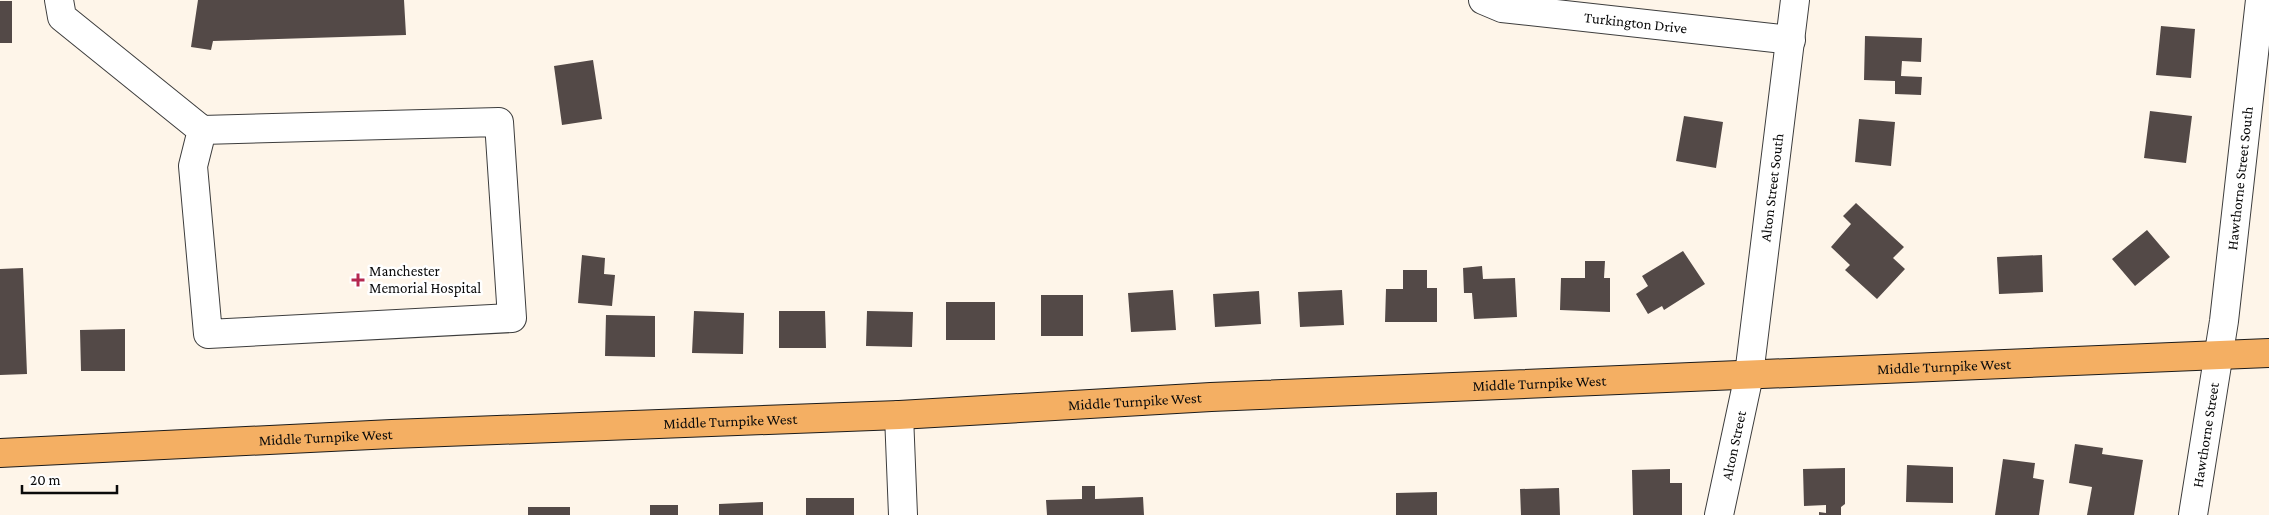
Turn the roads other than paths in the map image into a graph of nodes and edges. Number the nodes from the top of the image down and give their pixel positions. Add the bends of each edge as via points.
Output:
1 (59, 0) edge
2 (1483, 0) edge
3 (1795, 0) edge
4 (2260, 0) edge
5 (1790, 40) junction
6 (202, 130) junction
7 (2269, 353) edge
8 (2219, 356) junction
9 (1749, 375) junction
10 (899, 415) junction
11 (0, 453) edge
12 (903, 515) edge
13 (1719, 515) edge
14 (2193, 515) edge

1 - 6 street via 62,17
2 - 5 street, Turkington Drive via 1502,8
3 - 5 street, Alton Street South
4 - 8 street, Hawthorne Street South
5 - 9 street, Alton Street South
6 - 6 street via 499,122 512,318 208,334 193,166
7 - 8 main road, Middle Turnpike West
8 - 9 main road, Middle Turnpike West
8 - 14 street, Hawthorne Street
9 - 10 main road, Middle Turnpike West via 1211,397
9 - 13 street, Alton Street
10 - 11 main road, Middle Turnpike West
10 - 12 street

